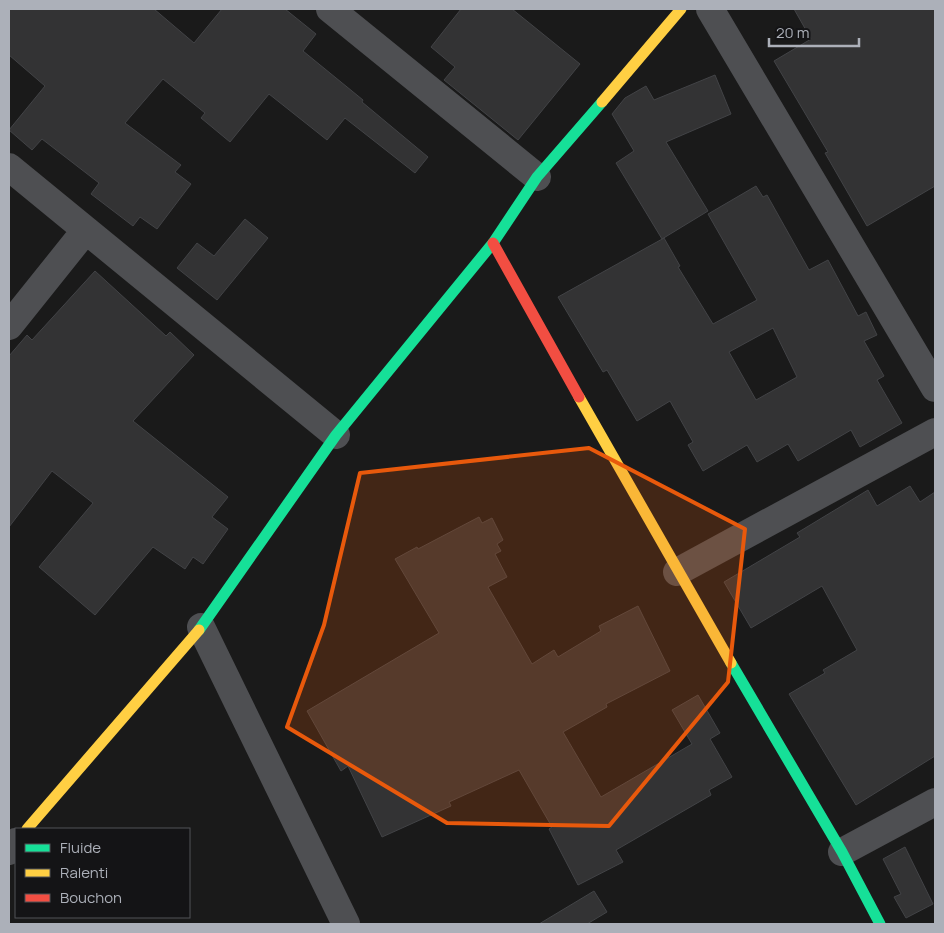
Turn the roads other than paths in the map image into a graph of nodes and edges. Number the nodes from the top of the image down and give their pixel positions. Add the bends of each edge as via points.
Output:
1 (330, 9) edge
2 (681, 9) edge
3 (710, 9) edge
4 (9, 167) edge
5 (537, 177) junction
6 (85, 231) junction
7 (493, 243) junction
8 (9, 326) edge
9 (935, 388) edge
10 (935, 432) edge
11 (336, 435) junction
12 (677, 572) junction
13 (201, 627) junction
14 (935, 802) edge
15 (28, 828) edge
16 (842, 852) junction
17 (346, 924) edge
18 (880, 924) edge

1 - 5 street
2 - 5 street
3 - 9 street
4 - 6 street
5 - 7 street
6 - 8 street
6 - 11 street
7 - 11 street
7 - 12 street
10 - 12 street
11 - 13 street
12 - 16 street
13 - 15 street
13 - 17 street
14 - 16 street
16 - 18 street

